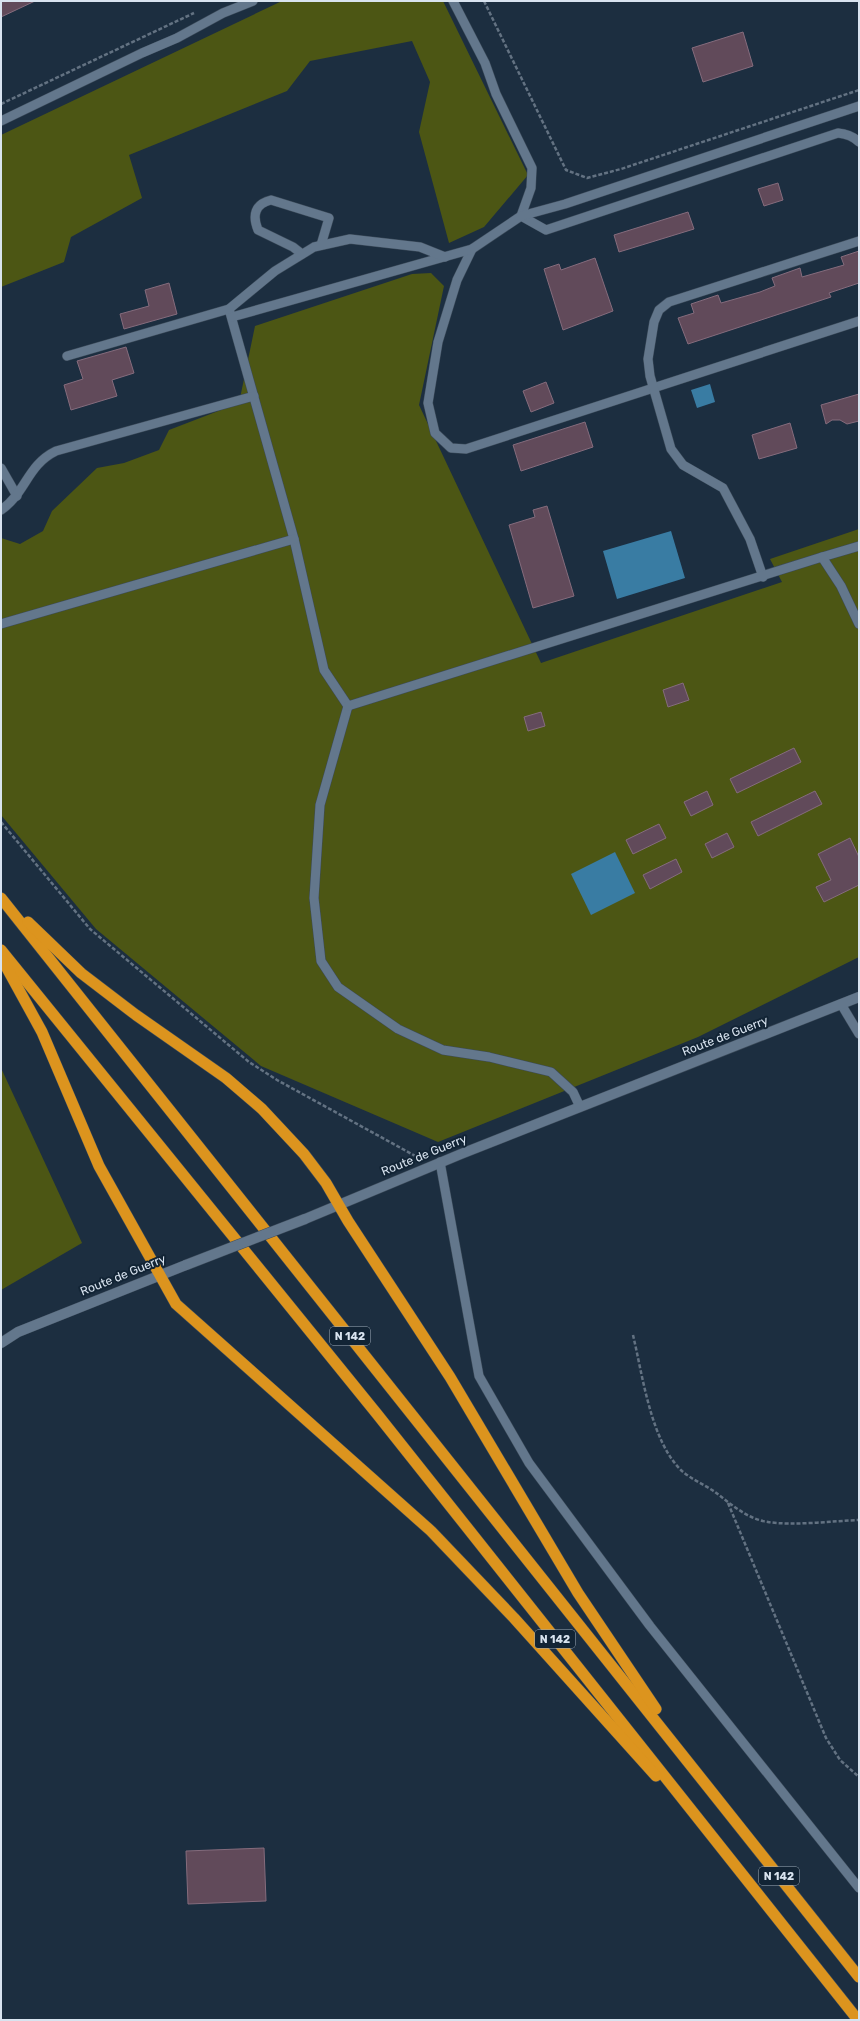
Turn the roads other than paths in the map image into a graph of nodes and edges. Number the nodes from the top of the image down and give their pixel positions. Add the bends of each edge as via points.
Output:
1 (253, 1) edge
2 (453, 1) edge
3 (859, 106) edge
4 (1, 122) edge
5 (859, 142) edge
6 (521, 216) junction
7 (859, 241) edge
8 (321, 245) junction
9 (472, 249) junction
10 (302, 254) junction
11 (445, 257) junction
12 (230, 313) junction
13 (859, 321) edge
14 (67, 356) dead end
15 (653, 387) junction
16 (254, 396) junction
17 (1, 468) edge
18 (16, 496) junction
19 (1, 510) edge
20 (294, 539) junction
21 (859, 546) edge
22 (822, 557) junction
23 (763, 577) junction
24 (1, 624) edge
25 (859, 624) edge
26 (348, 706) junction
27 (1, 897) edge
28 (1, 950) edge
29 (1, 958) edge
30 (859, 997) edge
31 (841, 1004) junction
32 (859, 1034) edge
33 (580, 1107) junction
34 (436, 1164) junction
35 (338, 1203) junction
36 (160, 1274) junction
37 (18, 1332) junction
38 (1, 1338) edge
39 (1, 1344) edge
40 (699, 1775) junction
41 (734, 1863) junction
42 (859, 1888) edge
43 (859, 1977) edge
44 (858, 2020) edge

1 - 4 lane via 223,13 177,38
2 - 6 lane via 486,63 496,94 532,168 531,188
3 - 6 lane via 565,204
5 - 6 lane via 854,137 838,133 546,230
6 - 9 lane
7 - 15 lane via 669,302 659,310 654,322 648,359
8 - 10 lane
8 - 10 lane via 329,218 271,200 262,202 256,210 255,222 258,230 294,247
8 - 11 lane via 350,239 420,247
9 - 11 lane
9 - 15 lane via 457,280 438,342 428,403 435,433 450,448 466,449
10 - 12 lane via 275,272
11 - 12 lane
12 - 14 lane
12 - 16 lane
13 - 15 lane
15 - 23 lane via 671,449 683,465 723,488 750,539
16 - 18 lane via 56,451 35,466
16 - 20 lane
17 - 18 lane
18 - 19 lane
20 - 24 lane
20 - 26 lane via 324,670
21 - 22 lane
22 - 23 lane
22 - 25 lane via 841,586
23 - 26 lane
26 - 33 lane via 320,805 314,898 321,961 338,987 398,1029 443,1050 489,1057 551,1072 573,1092
27 - 35 highway via 81,973 226,1078 262,1110 304,1154
27 - 40 highway, N 142
28 - 41 highway, N 142 via 382,1421
29 - 36 highway via 42,1032 99,1166
30 - 31 street, Route de Guerry
31 - 32 lane
31 - 33 street, Route de Guerry
33 - 34 street, Route de Guerry
34 - 35 street, Route de Guerry
34 - 42 lane via 479,1376 529,1464 650,1626
35 - 36 street, Route de Guerry, bridge via 305,1219
35 - 40 highway via 450,1377 578,1593
36 - 37 street, Route de Guerry
36 - 41 highway via 176,1304 436,1536 519,1624
37 - 38 lane
37 - 39 street, Route de Guerry
40 - 43 highway, N 142
41 - 44 highway, N 142

